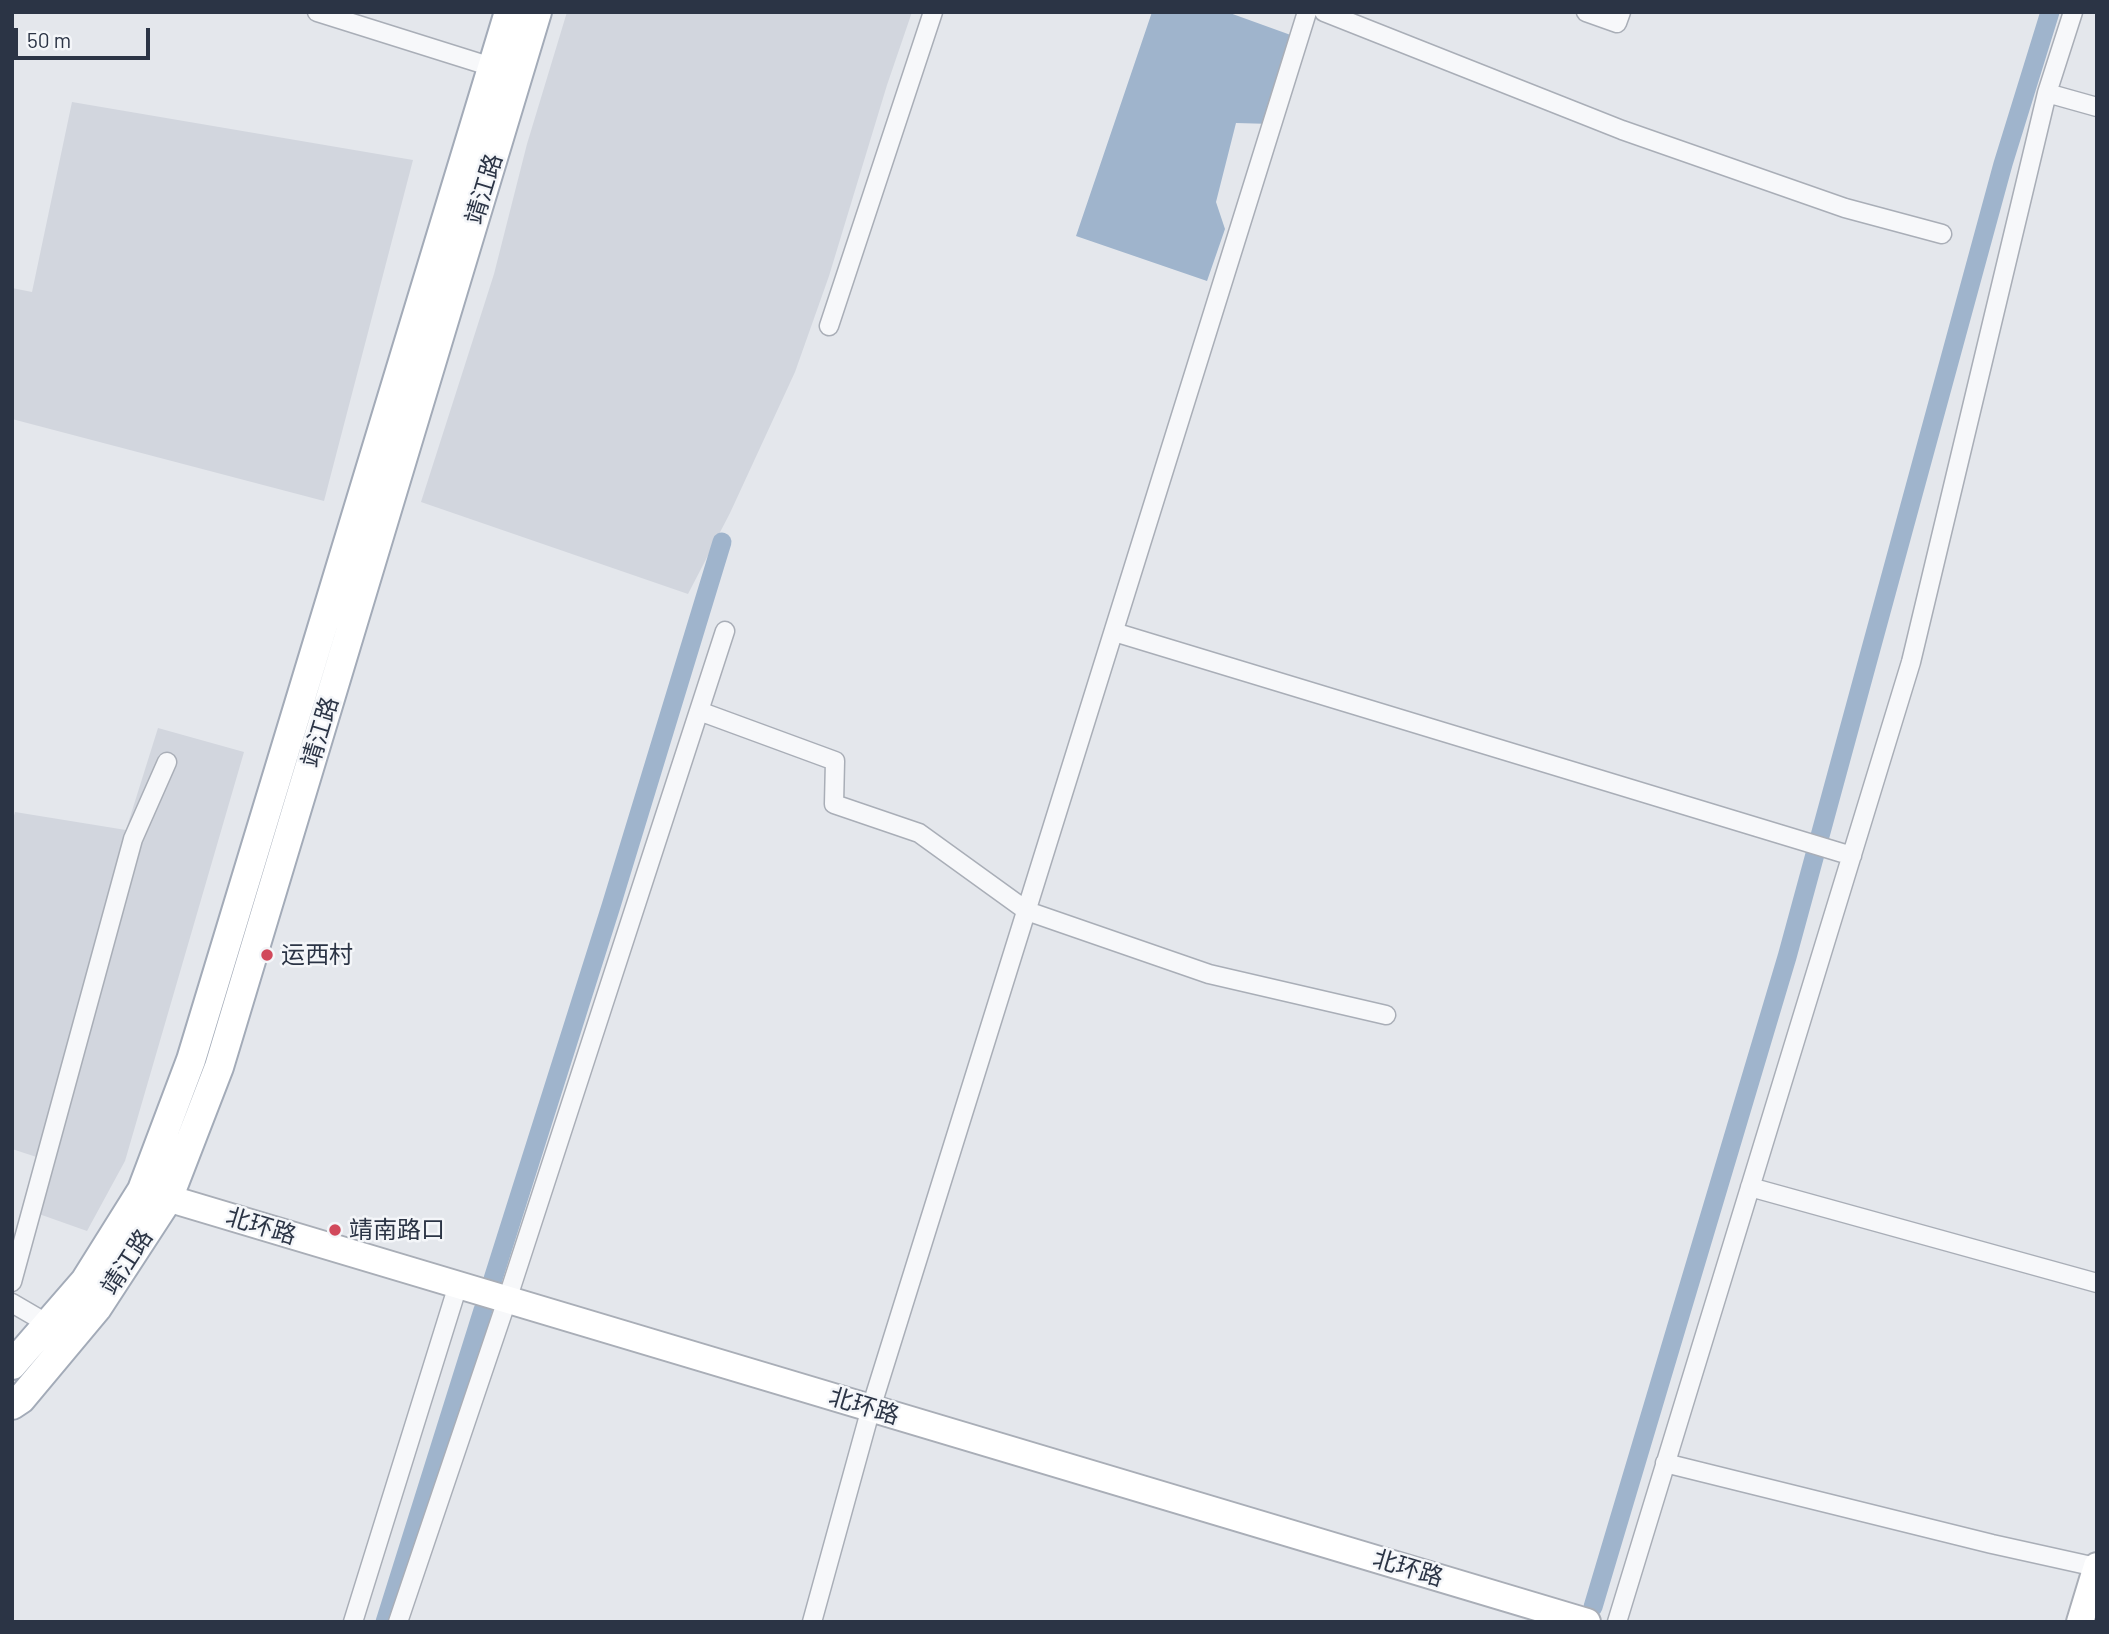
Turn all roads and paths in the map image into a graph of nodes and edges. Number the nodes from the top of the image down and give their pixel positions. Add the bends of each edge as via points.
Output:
1 (317, 12) edge
2 (509, 12) edge
3 (537, 12) edge
4 (933, 12) edge
5 (1307, 12) edge
6 (1324, 12) edge
7 (1586, 12) edge
8 (1621, 12) edge
9 (2073, 12) edge
10 (492, 66) junction
11 (2047, 93) junction
12 (2097, 107) edge
13 (1942, 234) dead end
14 (829, 326) dead end
15 (724, 631) dead end
16 (1114, 632) junction
17 (699, 711) junction
18 (167, 762) dead end
19 (1851, 856) junction
20 (1027, 911) junction
21 (1386, 1015) dead end
22 (1750, 1187) junction
23 (155, 1195) junction
24 (12, 1282) edge
25 (2097, 1283) edge
26 (458, 1285) junction
27 (507, 1300) junction
28 (12, 1303) edge
29 (48, 1324) junction
30 (12, 1365) edge
31 (12, 1405) edge
32 (871, 1408) junction
33 (1665, 1463) junction
34 (2097, 1566) edge
35 (353, 1622) edge
36 (398, 1622) edge
37 (812, 1622) edge
38 (1587, 1622) edge
39 (1617, 1622) edge
40 (2080, 1622) edge

1 - 10 street
2 - 10 main road, 靖江路
3 - 23 main road, 靖江路 via 219,1067
4 - 14 street
5 - 16 street
6 - 13 street via 1635,135 1845,208
7 - 8 street via 1617,23
9 - 11 street
10 - 23 main road, 靖江路 via 191,1060
11 - 12 street
11 - 19 street via 1911,662
15 - 17 street
16 - 19 street
16 - 20 street
17 - 20 street via 835,761 834,804 919,833
17 - 27 street
18 - 24 street via 133,839
19 - 22 street
20 - 21 street via 1209,974
20 - 32 street
22 - 25 street
22 - 33 street
23 - 26 main road, 北环路
23 - 29 main road, 靖江路
23 - 31 main road, 靖江路 via 97,1308
26 - 27 main road, 北环路
26 - 35 street
27 - 32 main road, 北环路
27 - 36 street
28 - 29 street
29 - 30 main road, 靖江路
32 - 37 street
32 - 38 main road, 北环路
33 - 34 street
33 - 39 street
34 - 40 main road

